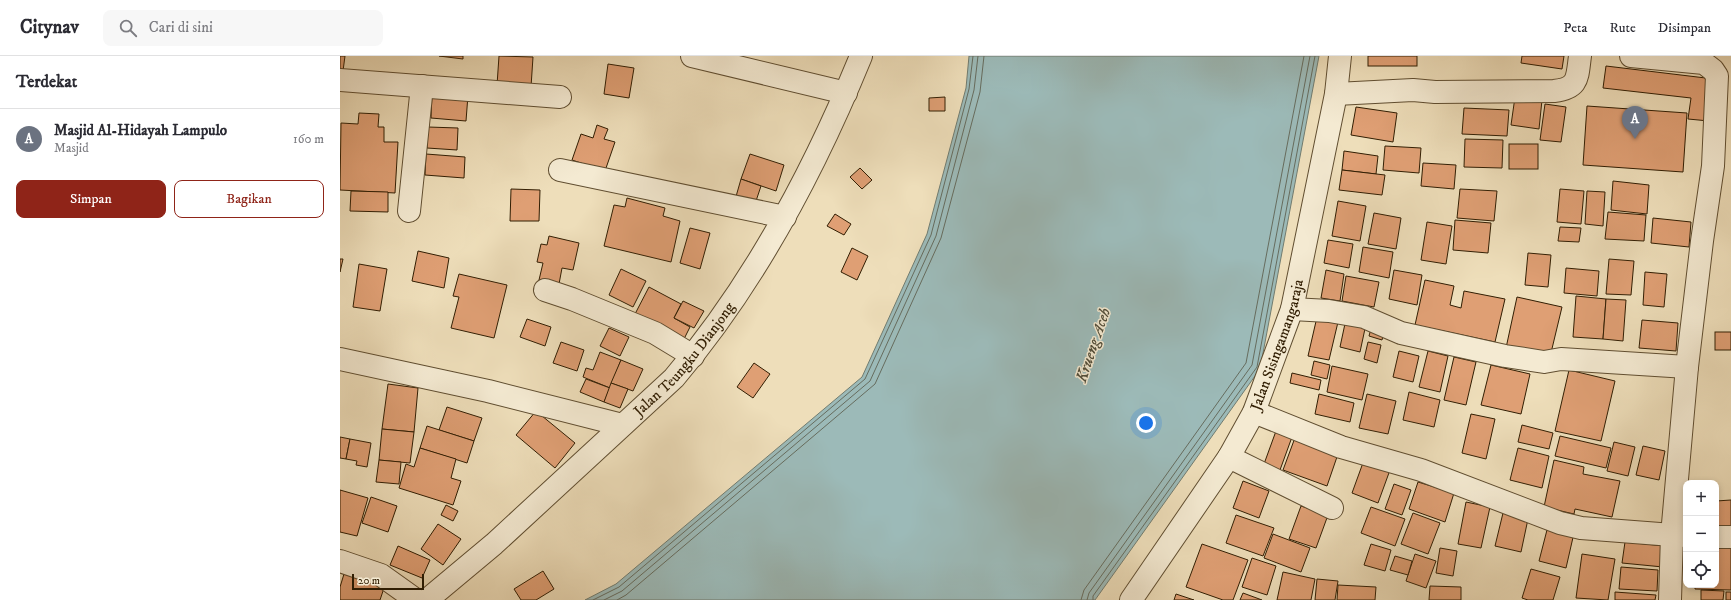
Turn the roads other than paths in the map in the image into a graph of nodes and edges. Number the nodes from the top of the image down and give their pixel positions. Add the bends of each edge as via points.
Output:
1 (692, 56) edge
2 (861, 56) edge
3 (1340, 56) edge
4 (1580, 56) edge
5 (1630, 56) edge
6 (340, 80) edge
7 (422, 86) junction
8 (846, 93) junction
9 (1336, 94) junction
10 (560, 98) dead end
11 (1722, 166) edge
12 (560, 170) dead end
13 (409, 211) dead end
14 (785, 217) junction
15 (545, 290) dead end
16 (1292, 309) junction
17 (693, 356) junction
18 (340, 360) edge
19 (1687, 368) junction
20 (1254, 412) junction
21 (622, 425) junction
22 (1228, 457) junction
23 (1332, 508) dead end
24 (1679, 535) edge
25 (1719, 537) edge
26 (1731, 537) edge
27 (340, 561) edge
28 (416, 600) edge
29 (427, 600) edge
30 (1131, 600) edge
31 (1670, 600) edge

1 - 8 street
2 - 8 street, Jalan Teungku Dianjong
3 - 9 street, Jalan Sisingamangaraja
4 - 9 street via 1577,79 1574,85 1566,90 1413,90
5 - 11 street via 1704,63 1713,70 1717,76
6 - 7 street
7 - 10 street
7 - 13 street
8 - 14 street, Jalan Teungku Dianjong
9 - 16 street, Jalan Sisingamangaraja
11 - 19 street via 1702,241
12 - 14 street
14 - 17 street, Jalan Teungku Dianjong via 738,296
15 - 17 street via 654,333
16 - 19 street via 1329,311 1364,317 1401,333 1544,362 1561,360
16 - 20 street, Jalan Sisingamangaraja
17 - 21 street, Jalan Teungku Dianjong via 674,378
18 - 21 street via 488,391
19 - 24 street
20 - 22 street, Jalan Sisingamangaraja
20 - 24 street via 1341,447 1420,470 1560,522 1582,528
21 - 29 street, Jalan Teungku Dianjong via 494,544
22 - 23 street
22 - 30 street, Jalan Sisingamangaraja
24 - 31 street
25 - 26 street
27 - 28 street via 381,575

